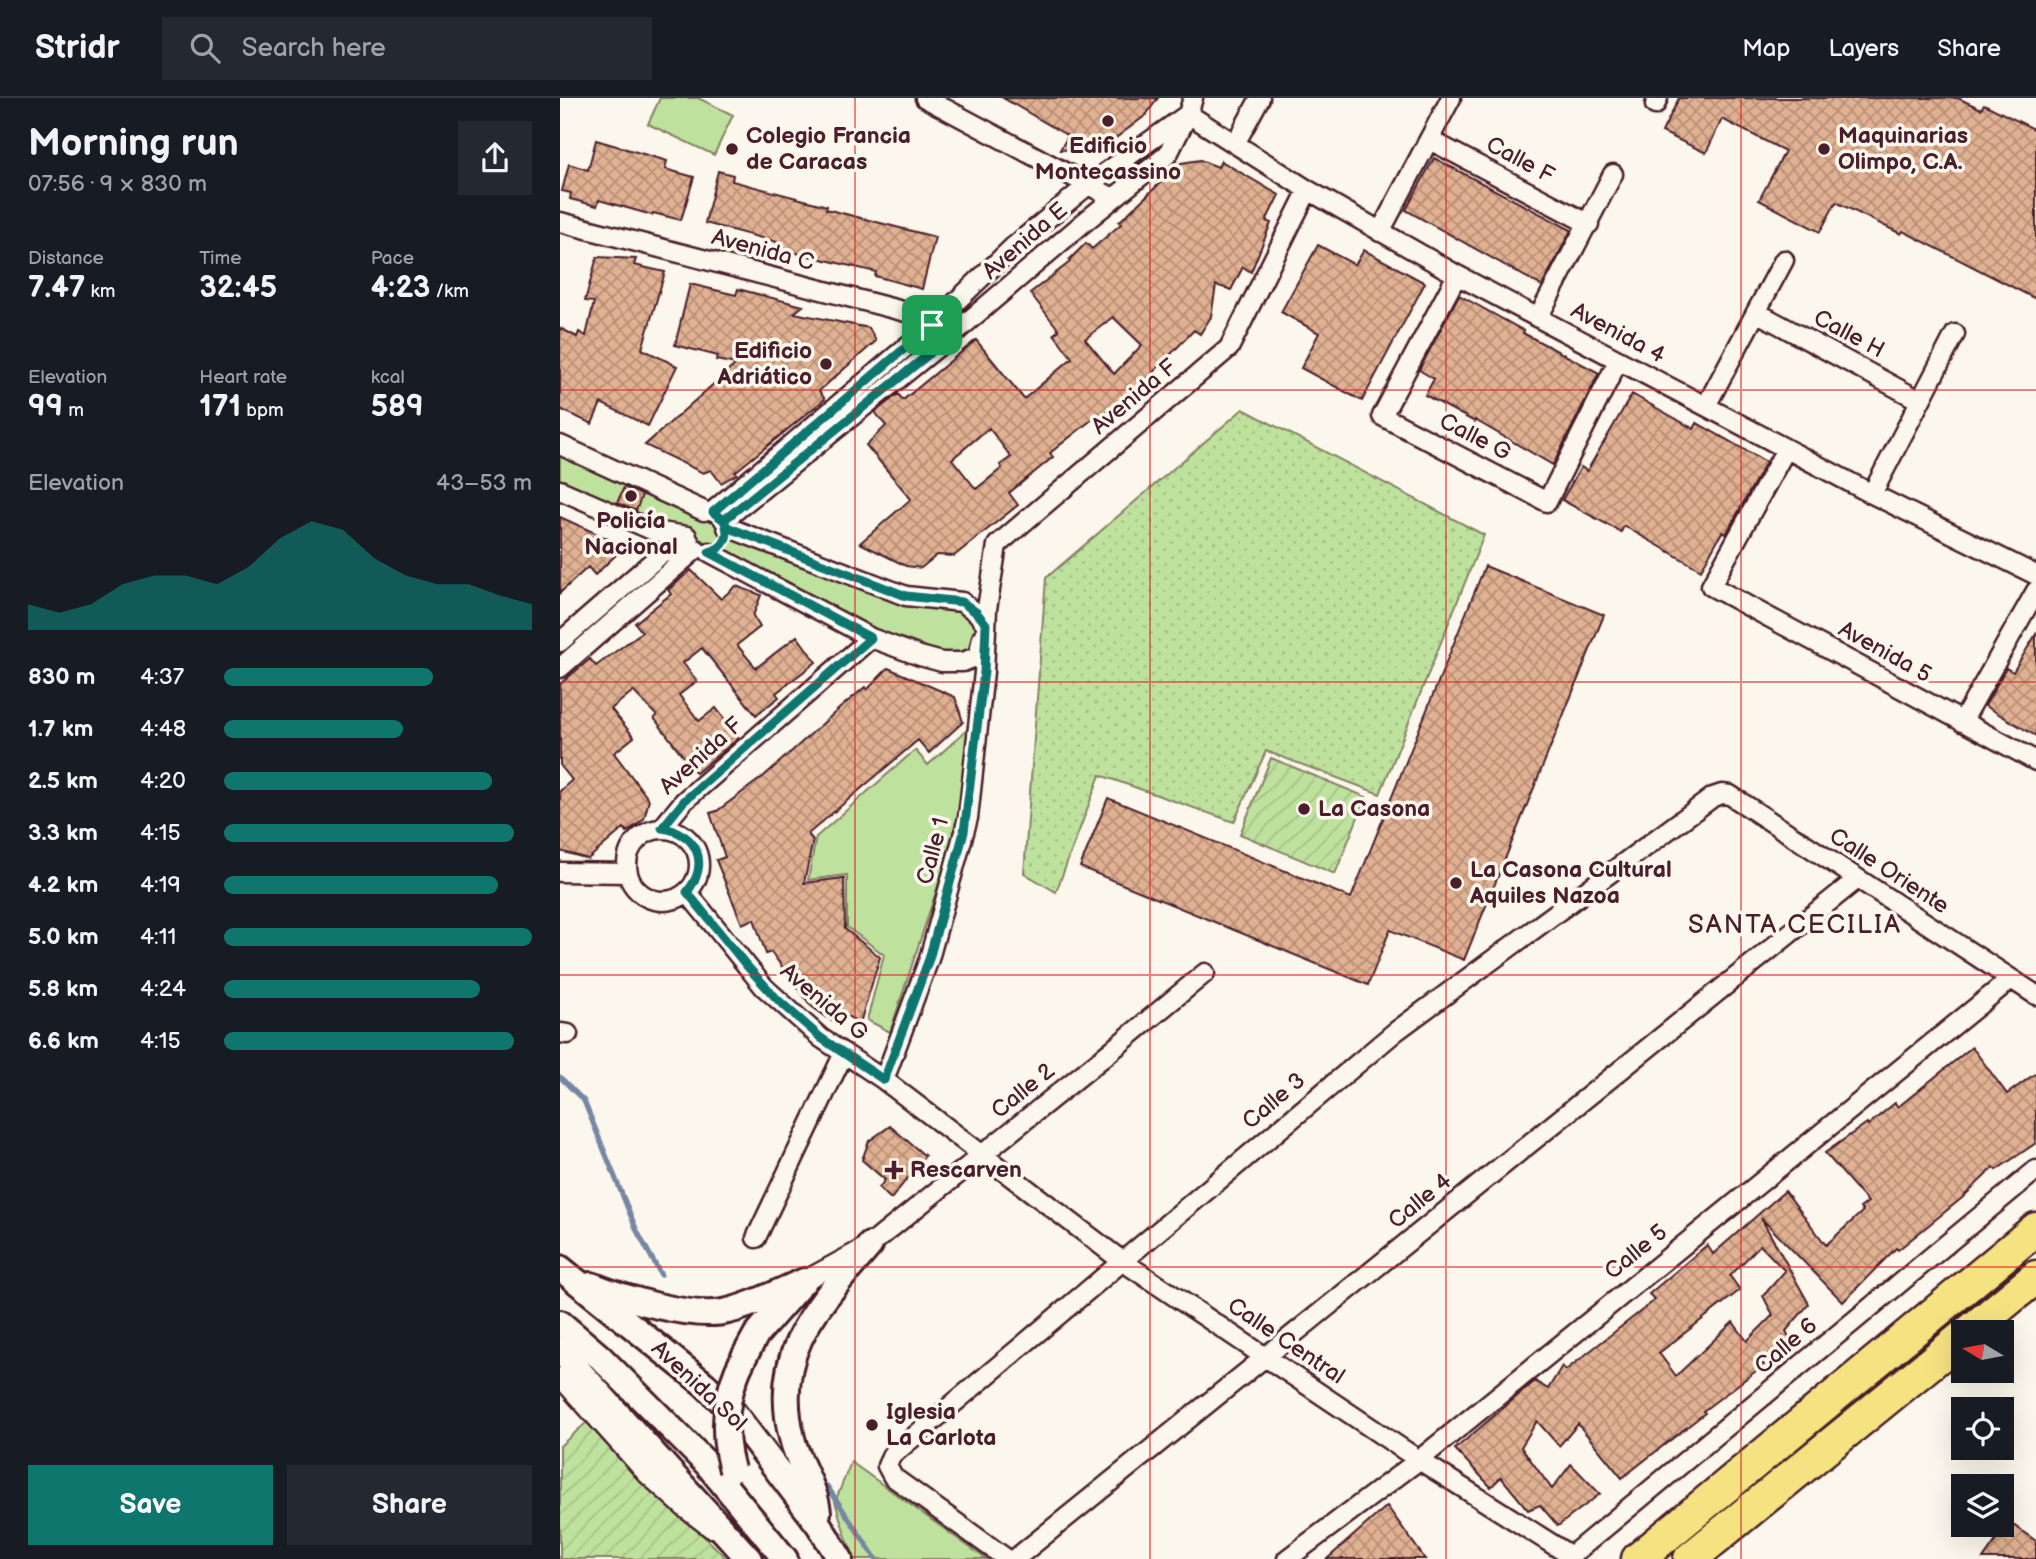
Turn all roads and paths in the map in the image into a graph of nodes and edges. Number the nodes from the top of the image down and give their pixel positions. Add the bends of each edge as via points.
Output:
1 (925, 98) edge
2 (1260, 98) edge
3 (1451, 98) edge
4 (1190, 106) edge
5 (1430, 140) junction
6 (1234, 144) junction
7 (1613, 174) dead end
8 (1088, 185) junction
9 (1308, 190) junction
10 (1113, 198) junction
11 (560, 222) edge
12 (1588, 223) junction
13 (1380, 232) junction
14 (1784, 260) dead end
15 (1457, 275) junction
16 (1756, 312) junction
17 (1538, 318) junction
18 (932, 325) junction
19 (1955, 334) dead end
20 (945, 341) junction
21 (1618, 361) junction
22 (1919, 400) junction
23 (1706, 407) junction
24 (560, 445) edge
25 (1786, 449) junction
26 (560, 490) edge
27 (1872, 494) junction
28 (717, 517) junction
29 (695, 545) junction
30 (2036, 575) edge
31 (2036, 591) edge
32 (986, 624) junction
33 (871, 638) junction
34 (560, 642) edge
35 (560, 668) edge
36 (1962, 722) junction
37 (2036, 761) edge
38 (1713, 797) joint
39 (662, 828) junction
40 (560, 872) edge
41 (628, 873) junction
42 (1856, 880) junction
43 (687, 892) junction
44 (1205, 973) dead end
45 (2011, 979) junction
46 (2036, 995) edge
47 (844, 1053) junction
48 (884, 1080) junction
49 (981, 1156) junction
50 (2036, 1170) edge
51 (2036, 1229) edge
52 (756, 1238) dead end
53 (870, 1245) junction
54 (1122, 1261) junction
55 (566, 1272) edge
56 (2036, 1277) edge
57 (804, 1281) junction
58 (1984, 1320) edge
59 (560, 1323) edge
60 (1951, 1347) edge
61 (560, 1350) edge
62 (1265, 1357) junction
63 (560, 1377) edge
64 (1419, 1460) junction
65 (748, 1512) junction
66 (819, 1525) junction
67 (744, 1554) edge
68 (1569, 1558) edge
69 (785, 1559) edge
70 (839, 1559) edge
71 (1007, 1559) edge
72 (1015, 1559) edge
73 (1287, 1559) edge
74 (1638, 1559) edge
75 (1690, 1559) edge

1 - 8 street
2 - 6 street
3 - 5 street
4 - 6 street, Avenida 4
4 - 8 street, Avenida E
4 - 10 street, Avenida E via 1168,154
5 - 12 street, Calle F
5 - 13 street
6 - 9 street, Avenida 4
7 - 12 street
8 - 10 street
8 - 18 street, Avenida E via 1013,247
9 - 13 street, Avenida 4
9 - 32 street, Avenida F via 1229,348 997,545
10 - 20 street, Avenida E
11 - 18 street, Avenida C via 910,313
12 - 17 street
13 - 15 street, Avenida 4
14 - 16 street
15 - 17 street, Avenida 4
15 - 21 street, Calle G via 1382,416 1547,502
16 - 22 street, Calle H
16 - 23 street
17 - 21 street, Avenida 4
18 - 20 street, Avenida C
18 - 28 street, Avenida E
19 - 22 street
20 - 28 street, Avenida E
21 - 23 street, Avenida 4
22 - 27 street
23 - 25 street, Avenida 4
24 - 28 street
25 - 27 street, Avenida 4
25 - 36 street, Avenida 5 via 1711,586
26 - 29 street
27 - 30 street, Avenida 4
28 - 29 street via 695,515 689,522
28 - 29 street via 725,542 716,550
28 - 32 street via 906,596 962,602
29 - 33 street
29 - 34 street via 660,555
29 - 35 street
31 - 36 street
32 - 33 street via 978,656 963,662 932,660
32 - 48 street, Calle 1 via 966,825 929,959
33 - 39 street, Avenida F via 684,801
36 - 37 street, Avenida 5
38 - 42 street, Calle Oriente via 1730,795
38 - 54 street, Calle 3 via 1395,1032
39 - 41 street via 634,843
39 - 43 street via 682,834 696,851 698,873
40 - 41 street
41 - 43 street via 635,888 648,898 662,901
42 - 45 street, Calle Oriente
42 - 62 street, Calle 4
43 - 47 street, Avenida G via 764,987
44 - 49 street, Calle 2
45 - 46 street, Calle Oriente
45 - 64 street, Calle 5
47 - 48 street, Avenida G
47 - 52 street
48 - 49 street, Avenida G
49 - 53 street, Calle 2
49 - 54 street, Calle Central
50 - 68 street, Calle 6
51 - 74 highway
53 - 57 street
53 - 66 main road via 813,1312 791,1361 787,1392 792,1439 816,1496
54 - 62 street, Calle Central
54 - 71 street, Calle 3 via 891,1456 887,1466 893,1477
55 - 57 main road via 596,1287 654,1305 713,1314
55 - 66 main road, Avenida Sol via 733,1412
56 - 58 highway
57 - 65 main road, bridge via 755,1335 736,1373 727,1406 726,1440
59 - 65 main road, Avenida Sol via 645,1401
60 - 75 highway
61 - 67 main road
62 - 64 street, Calle Central
62 - 72 street, Calle 4
63 - 67 street via 647,1474
64 - 68 street, Calle Central
64 - 73 street, Calle 5
65 - 69 main road, Avenida Sol
66 - 70 main road, Avenida Sol

